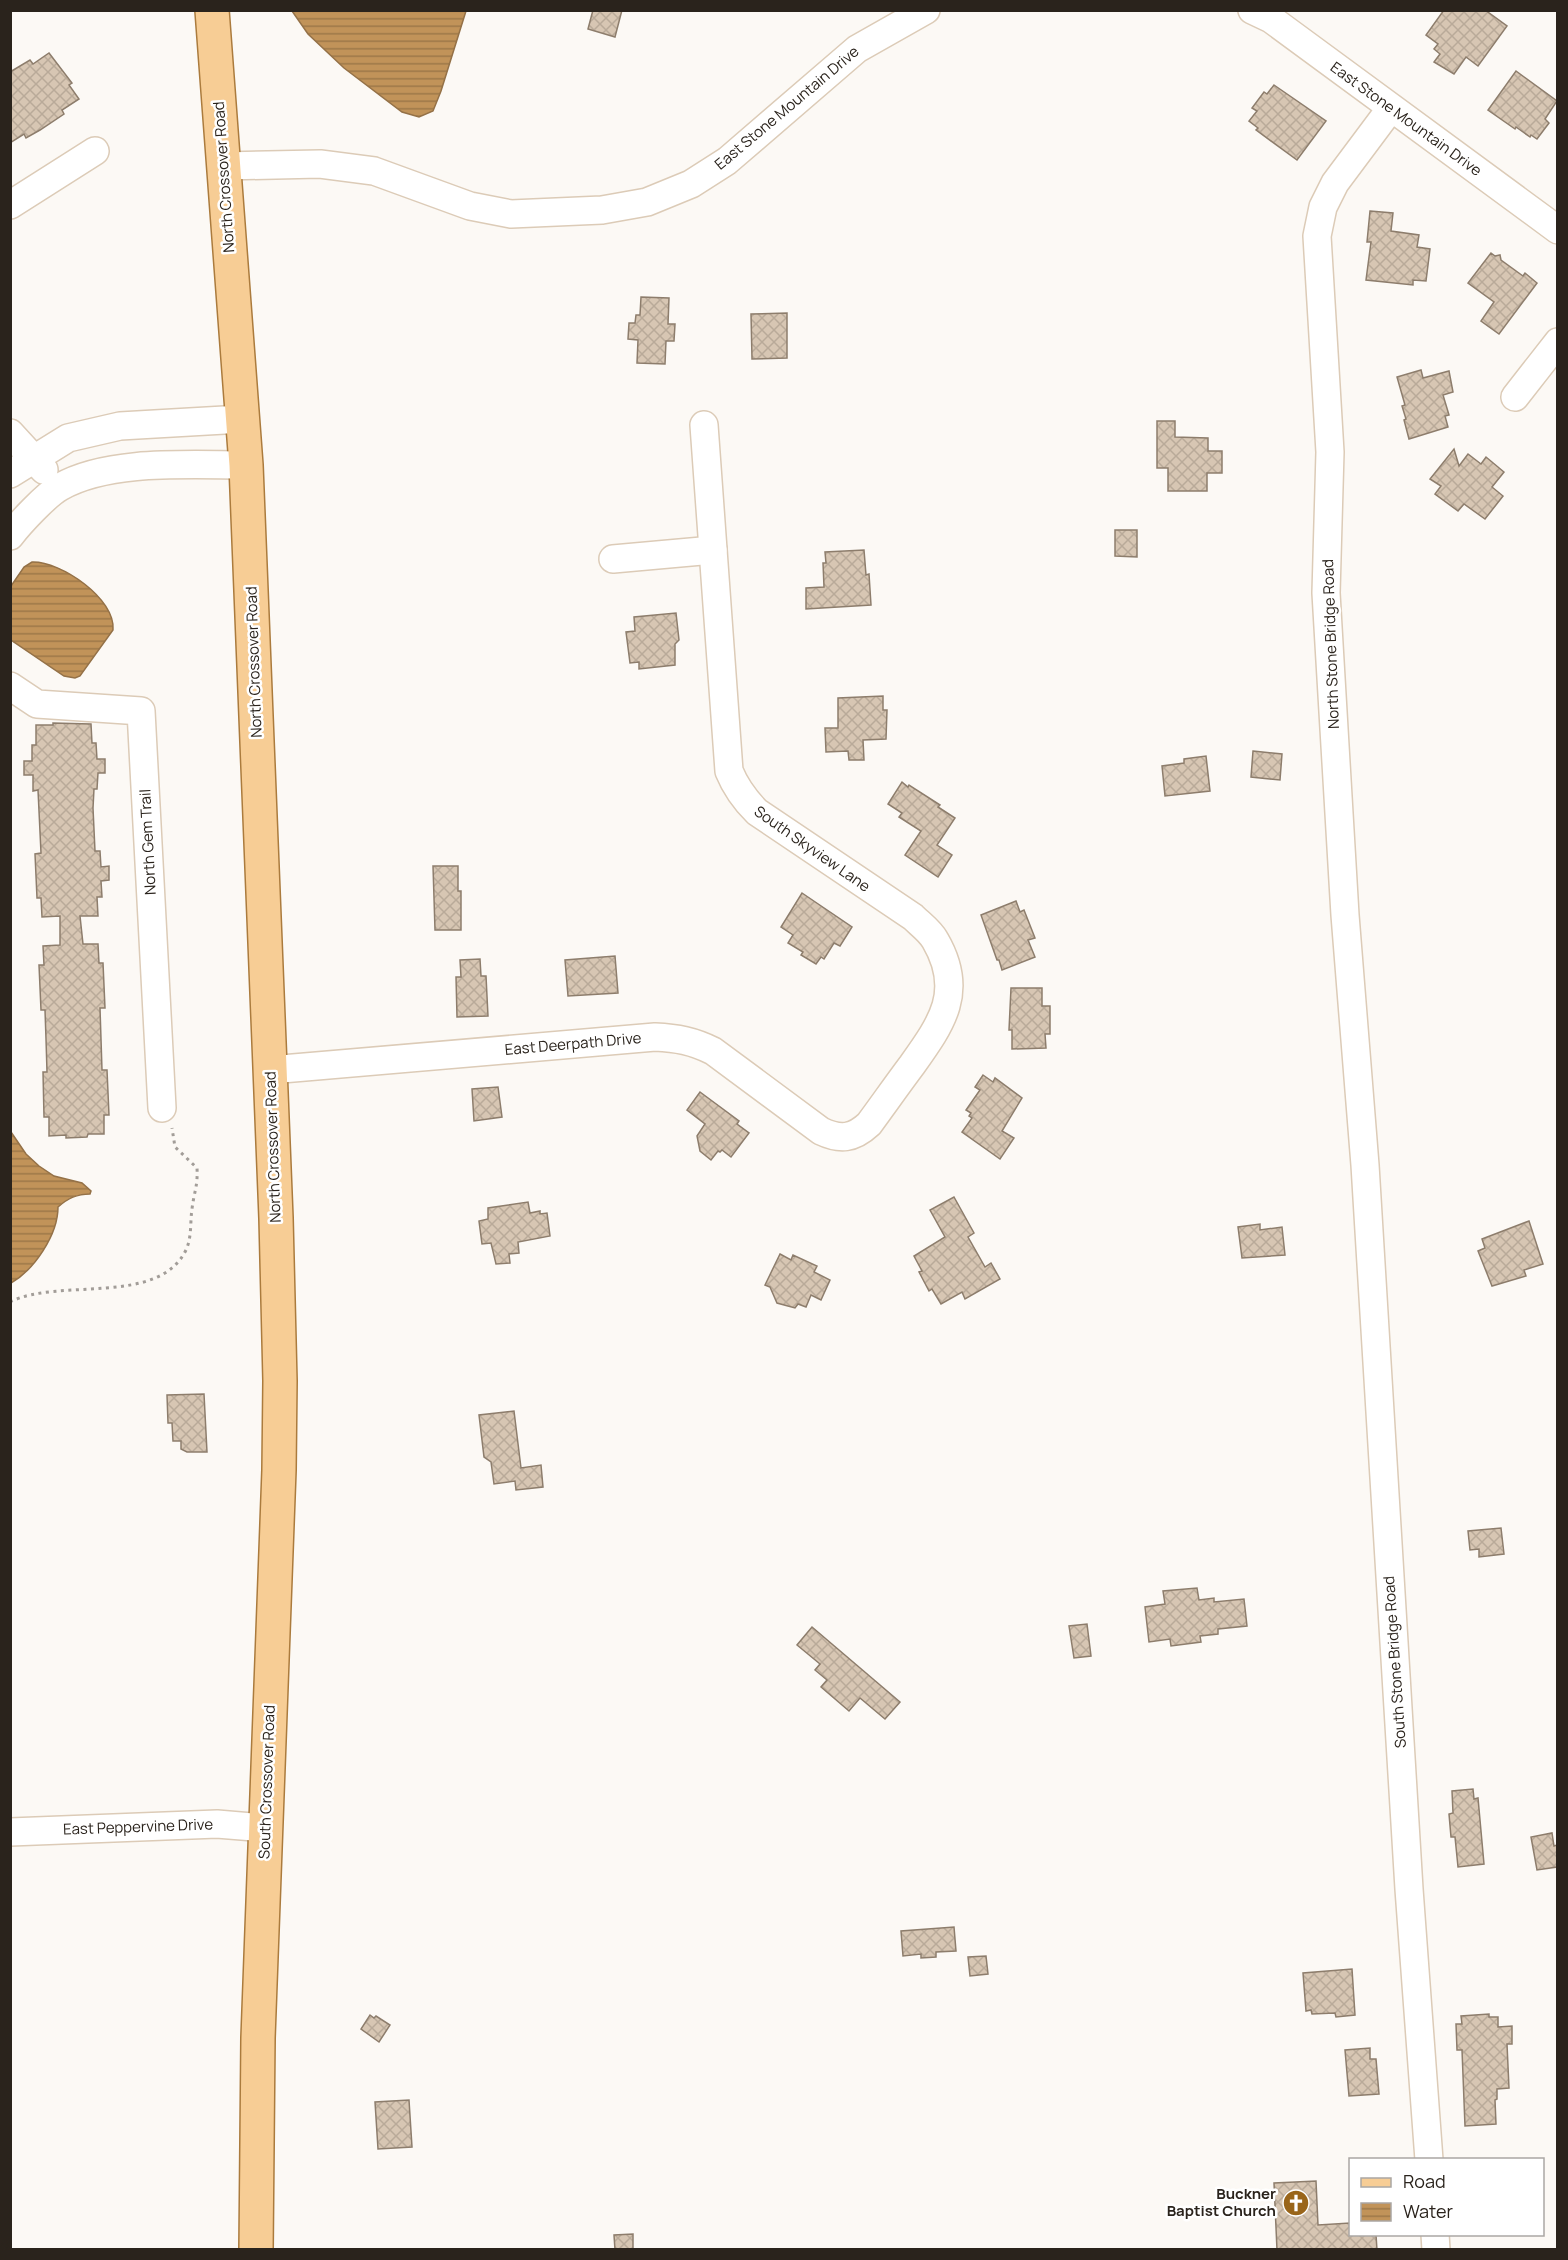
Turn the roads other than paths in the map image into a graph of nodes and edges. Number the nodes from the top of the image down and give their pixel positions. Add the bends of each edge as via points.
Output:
1 (212, 10) edge
2 (926, 10) edge
3 (1252, 10) edge
4 (1390, 108) junction
5 (95, 152) dead end
6 (224, 165) junction
7 (10, 205) edge
8 (1557, 231) edge
9 (1557, 342) edge
10 (1515, 397) dead end
11 (242, 419) junction
12 (705, 425) dead end
13 (10, 433) edge
14 (33, 458) junction
15 (246, 465) junction
16 (10, 474) edge
17 (58, 488) junction
18 (10, 536) edge
19 (713, 550) junction
20 (613, 559) dead end
21 (10, 686) edge
22 (270, 1070) junction
23 (162, 1108) road end
24 (847, 1138) joint
25 (1365, 1165) joint
26 (279, 1314) joint
27 (266, 1828) junction
28 (10, 1832) edge
29 (1429, 2158) edge
30 (256, 2250) edge

1 - 6 main road, North Crossover Road
2 - 6 street, East Stone Mountain Drive via 857,50 727,162 691,184 647,202 602,210 511,214 470,206 374,171 320,164
3 - 4 street, East Stone Mountain Drive via 1271,19
4 - 8 street, East Stone Mountain Drive
4 - 25 street, North Stone Bridge Road via 1335,183 1323,207 1317,236 1329,452 1327,605 1345,915
5 - 7 street
6 - 11 main road, North Crossover Road
9 - 10 street
11 - 14 street via 120,426 68,438
11 - 15 main road, North Crossover Road
12 - 19 street, South Skyview Lane
13 - 14 street
14 - 16 street
14 - 17 street
15 - 17 street via 152,466 89,475
15 - 22 main road, North Crossover Road
17 - 18 street
19 - 20 street
19 - 24 street, South Skyview Lane via 727,752 736,788 757,812 913,917 934,938 947,966 949,993 944,1015 933,1035 869,1125
21 - 23 street, North Gem Trail via 37,704 141,711
22 - 24 street, East Deerpath Drive via 675,1038 713,1051 821,1131
22 - 26 main road, North Crossover Road
25 - 29 street, South Stone Bridge Road
26 - 27 main road, South Crossover Road via 279,1470
27 - 28 street, East Peppervine Drive via 217,1824
27 - 30 main road, South Crossover Road via 258,2038

